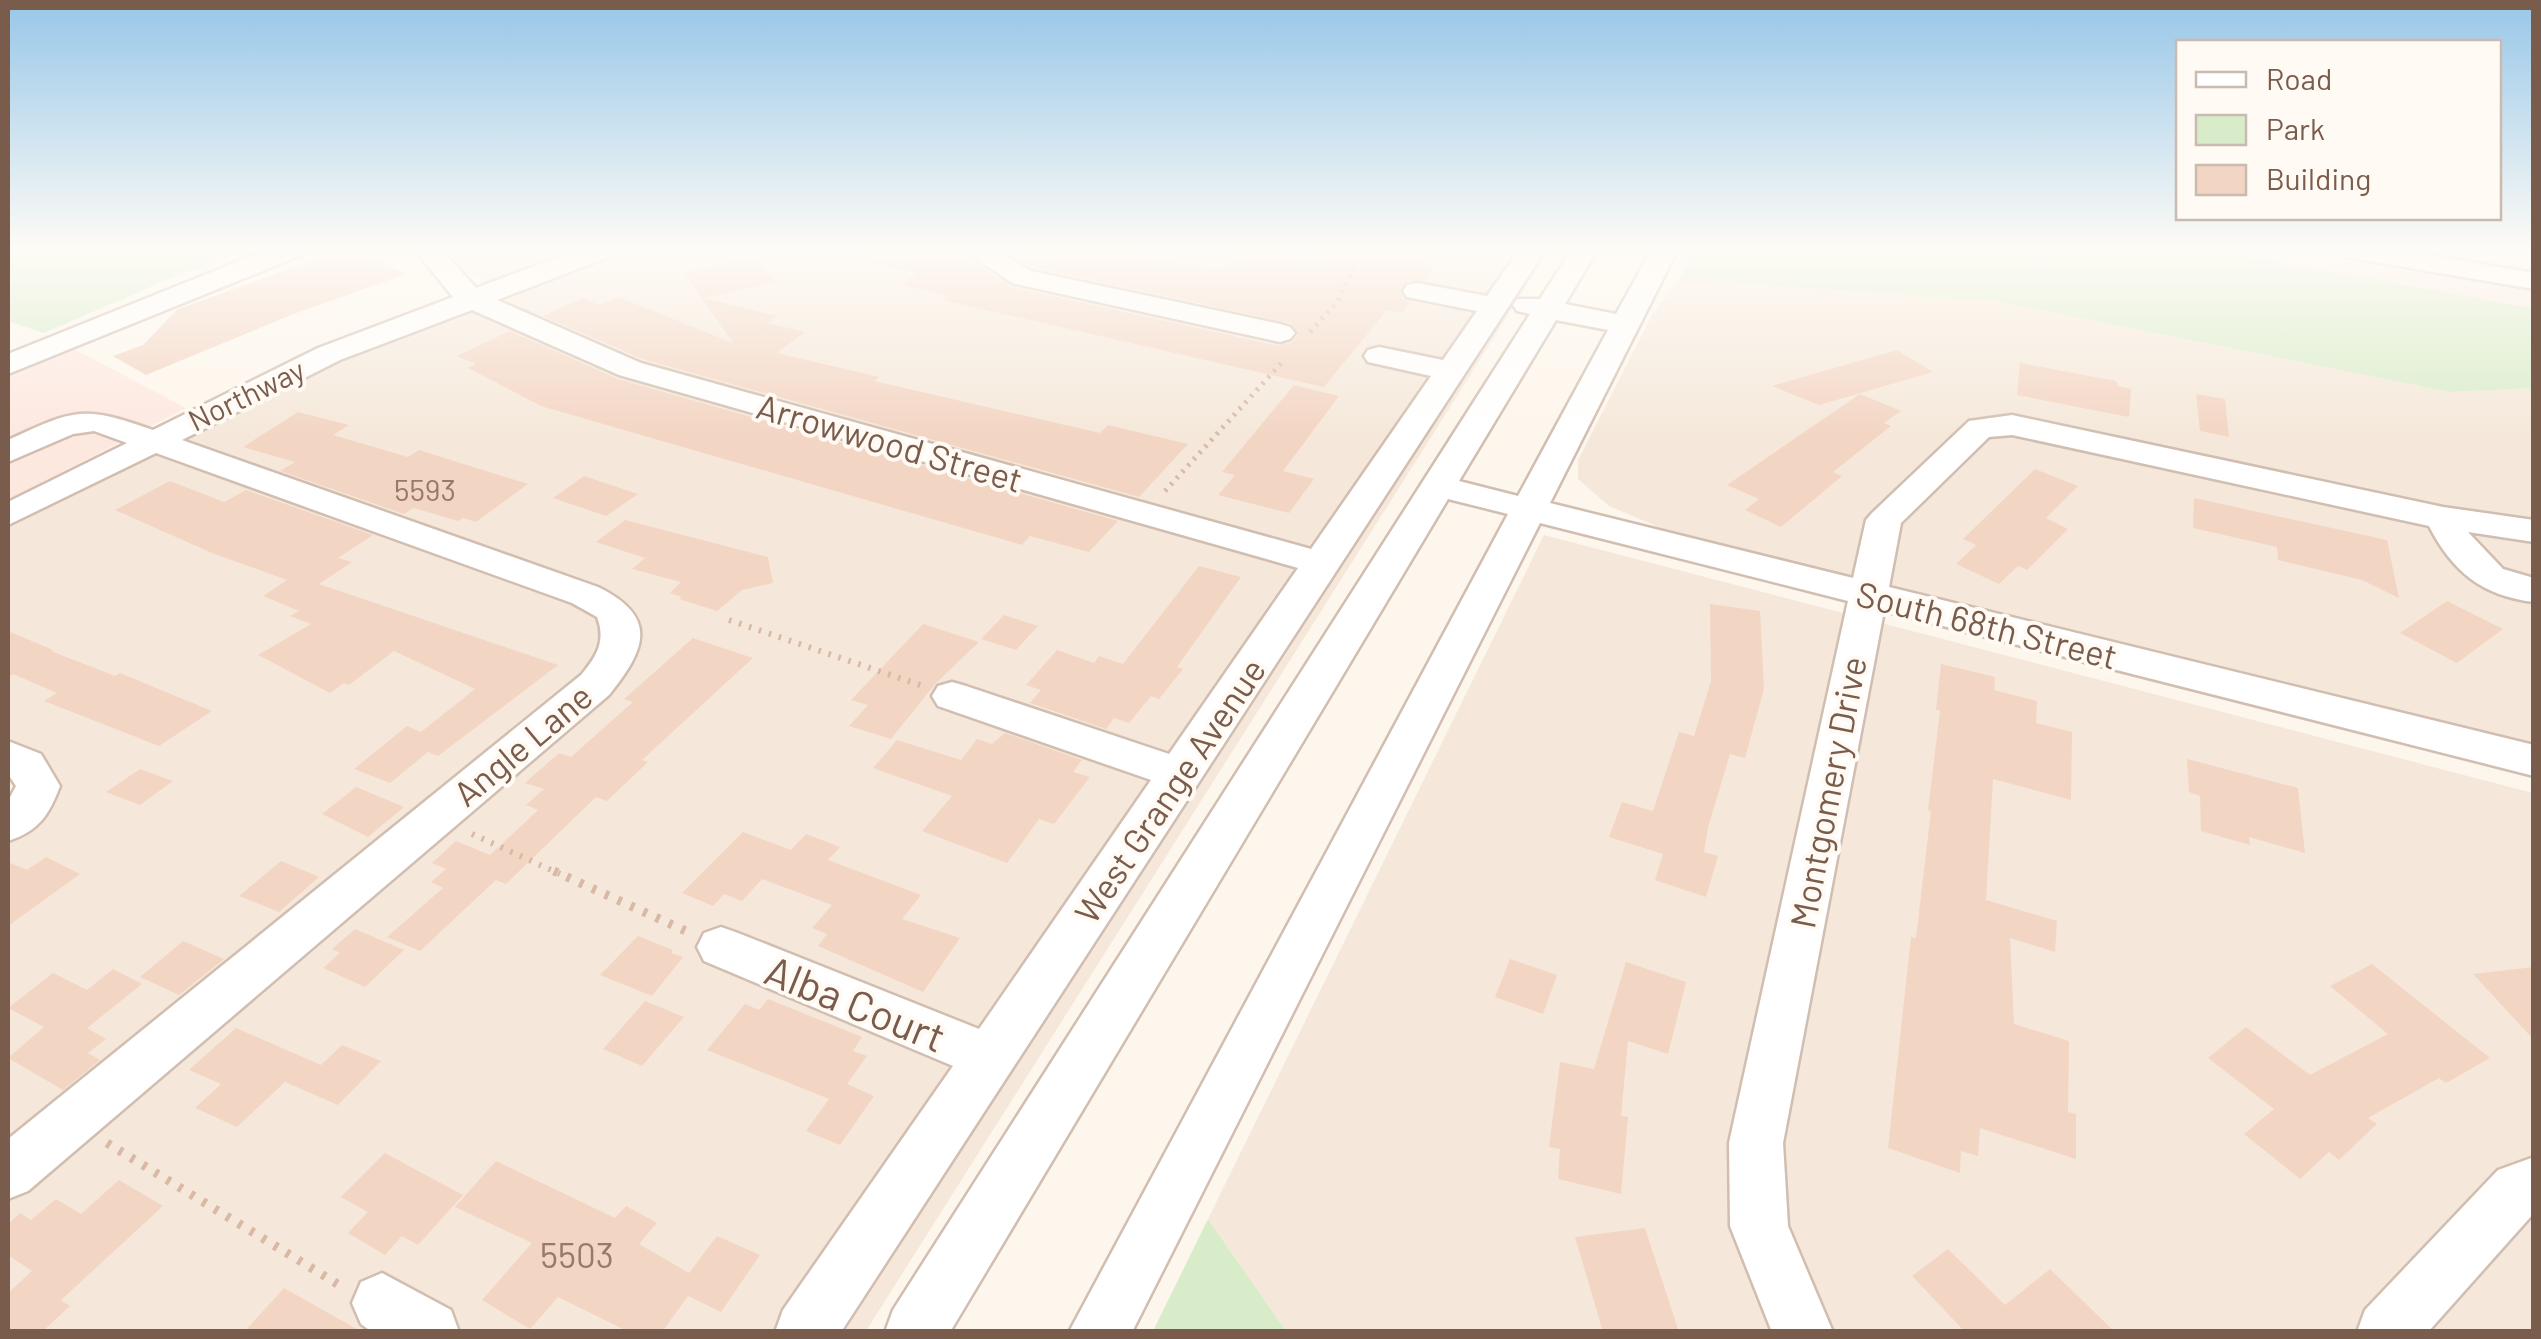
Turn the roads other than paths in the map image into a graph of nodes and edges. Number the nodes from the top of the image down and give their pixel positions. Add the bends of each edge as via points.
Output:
1 (138, 311) edge
2 (436, 311) edge
3 (500, 311) edge
4 (1170, 311) edge
5 (1490, 311) edge
6 (1548, 311) edge
7 (1557, 311) edge
8 (1633, 311) edge
9 (1626, 325) junction
10 (1293, 340) road end
11 (1378, 356) dead end
12 (8, 364) edge
13 (1450, 371) junction
14 (155, 438) junction
15 (8, 452) edge
16 (1556, 459) junction
17 (1441, 487) junction
18 (1531, 509) junction
19 (8, 515) edge
20 (2443, 518) junction
21 (2534, 531) edge
22 (1655, 539) junction
23 (1320, 564) junction
24 (2534, 590) edge
25 (1867, 594) junction
26 (952, 696) road end
27 (8, 756) edge
28 (2534, 761) edge
29 (1181, 774) junction
30 (8, 824) edge
31 (722, 947) road end
32 (990, 1057) junction
33 (8, 1173) edge
34 (2534, 1183) edge
35 (804, 1332) edge
36 (915, 1332) edge
37 (1098, 1332) edge
38 (1803, 1332) edge
39 (2387, 1332) edge

1 - 12 street
2 - 14 street, Northway via 329,354
3 - 23 street, Arrowwood Street via 630,369
4 - 10 street
5 - 13 street, West Grange Avenue
6 - 17 street, West Grange Avenue
7 - 9 street
8 - 9 street
9 - 16 street
11 - 13 street
13 - 23 street, West Grange Avenue
14 - 15 street via 82,420
14 - 19 street, Northway
14 - 33 street, Angle Lane via 612,609 622,636 619,656 595,684
16 - 18 street
16 - 22 street via 1583,496
17 - 18 street, South 68th Street
17 - 36 street, West Grange Avenue
18 - 22 street, South 68th Street
18 - 37 street
20 - 21 street, Montgomery Drive
20 - 24 street via 2478,572
20 - 25 street, Montgomery Drive via 2012,425 1980,428 1884,520
22 - 25 street, South 68th Street
23 - 29 street, West Grange Avenue
25 - 28 street, South 68th Street
25 - 38 street, Montgomery Drive via 1756,1143 1759,1226
26 - 29 street
27 - 30 street via 26,765 38,786 29,810
29 - 32 street, West Grange Avenue
31 - 32 street, Alba Court
32 - 35 street, West Grange Avenue
34 - 39 street via 2518,1189

